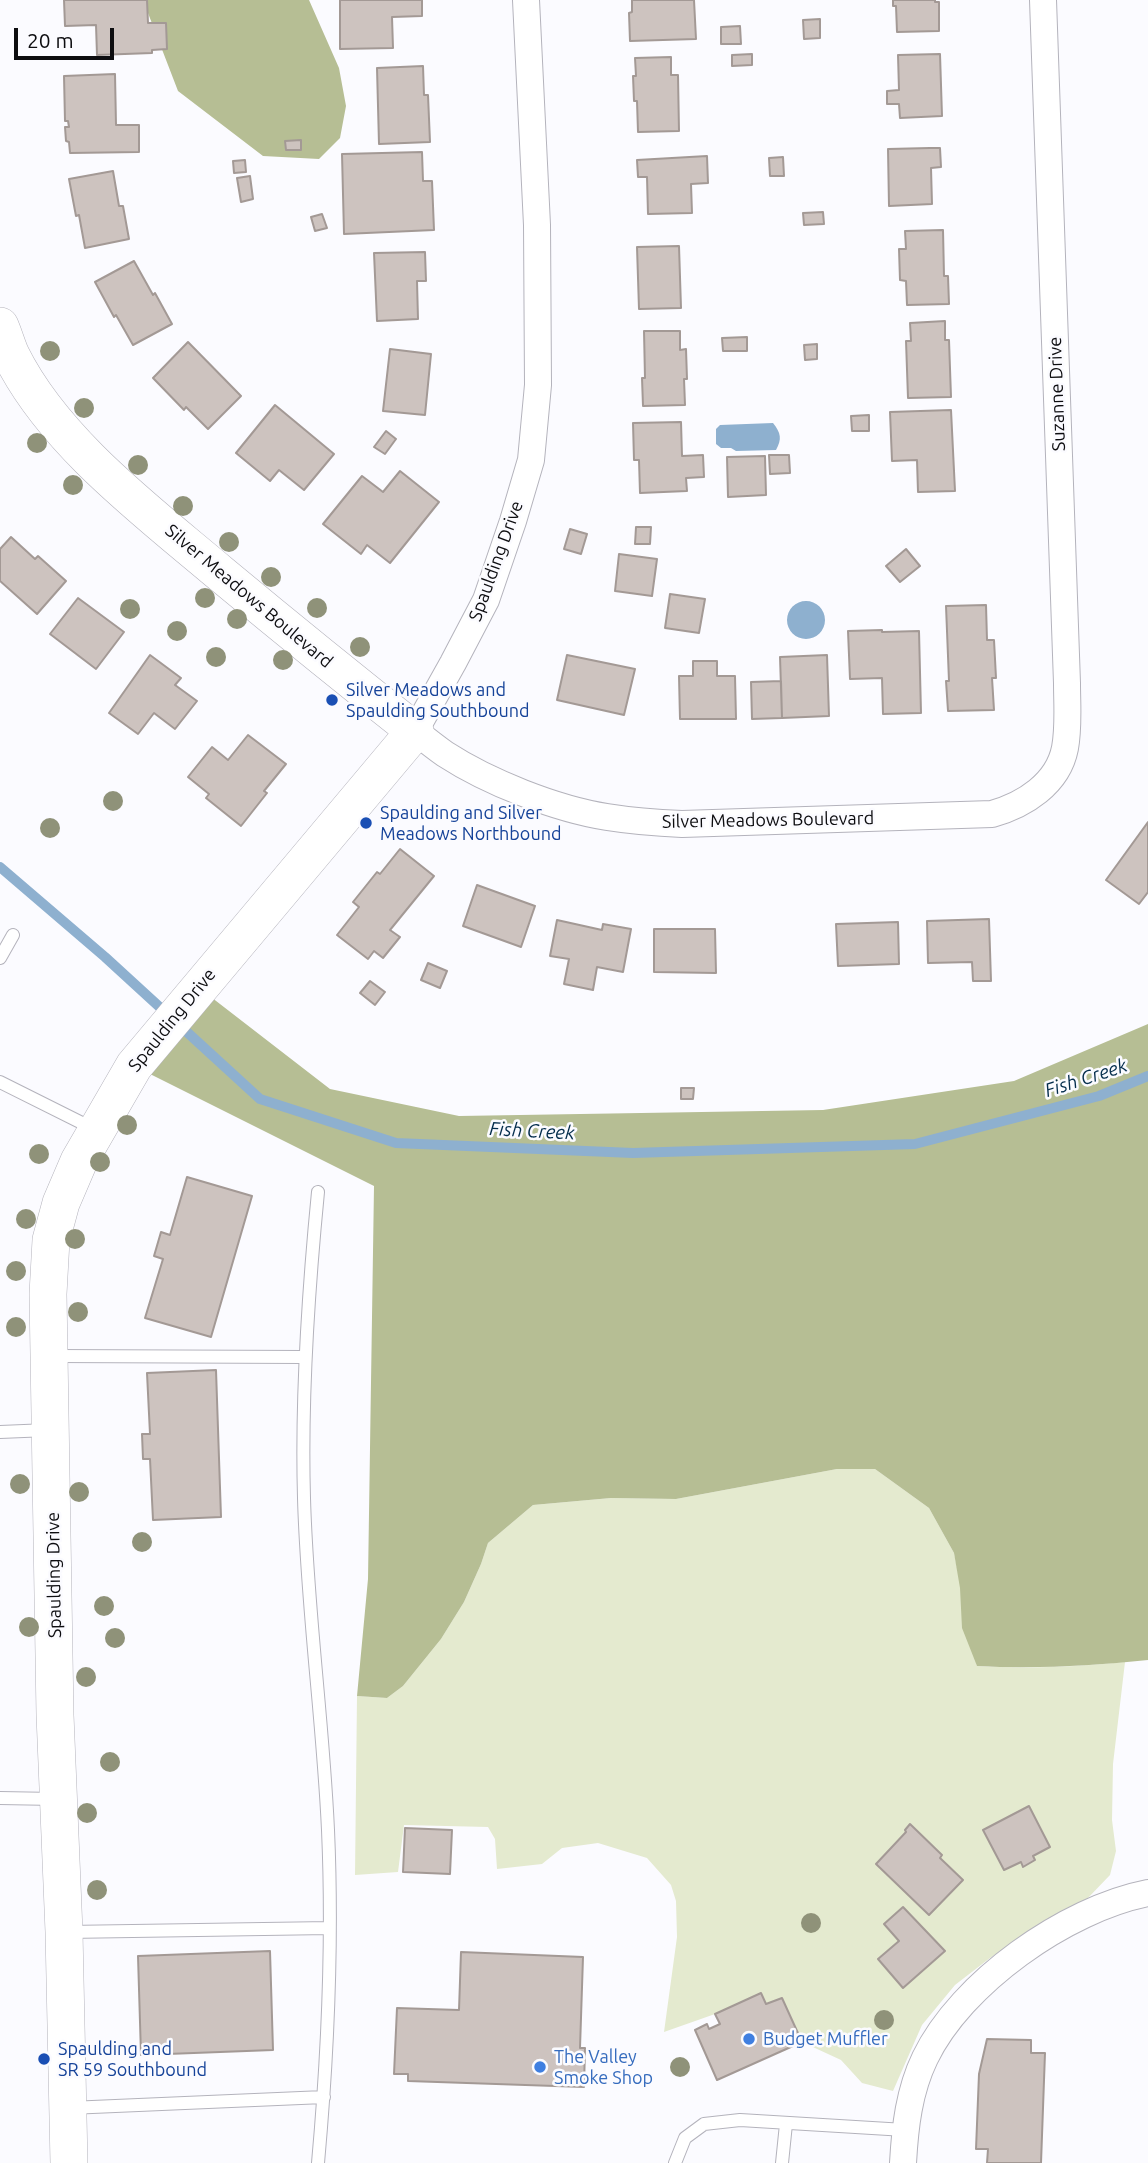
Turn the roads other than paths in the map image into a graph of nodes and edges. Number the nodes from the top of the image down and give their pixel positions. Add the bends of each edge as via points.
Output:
1 (526, 0) edge
2 (1044, 0) edge
3 (0, 326) edge
4 (415, 731) junction
5 (1046, 783) joint
6 (13, 935) dead end
7 (0, 958) edge
8 (0, 1082) edge
9 (97, 1130) junction
10 (318, 1192) dead end
11 (50, 1356) junction
12 (304, 1357) junction
13 (52, 1430) junction
14 (0, 1432) edge
15 (0, 1798) edge
16 (59, 1799) junction
17 (1148, 1894) edge
18 (329, 1928) junction
19 (64, 1932) junction
20 (324, 2097) junction
21 (69, 2108) junction
22 (786, 2124) junction
23 (905, 2130) junction
24 (69, 2163) edge
25 (318, 2163) edge
26 (675, 2163) edge
27 (782, 2163) edge
28 (903, 2163) edge

1 - 4 street, Spaulding Drive via 537,238 538,384 531,460 486,600
2 - 5 street, Suzanne Drive via 1067,683 1065,750
3 - 4 street, Silver Meadows Boulevard via 33,392 66,435 162,524
4 - 5 street, Silver Meadows Boulevard via 444,754 520,791 604,817 643,822 992,814 1012,808
4 - 9 street, Spaulding Drive via 134,1066
6 - 7 lane
8 - 9 lane
9 - 11 street, Spaulding Drive via 61,1203 51,1240
10 - 12 lane
11 - 12 lane
11 - 13 street, Spaulding Drive
12 - 18 lane via 304,1500 328,1831
13 - 14 lane
13 - 16 street, Spaulding Drive
15 - 16 lane
16 - 19 street, Spaulding Drive
17 - 23 street via 1075,1919 1021,1953 968,1998 924,2059
18 - 19 lane
18 - 20 lane
19 - 21 street, Spaulding Drive
20 - 21 lane
20 - 25 lane
21 - 24 street, Spaulding Drive
22 - 23 lane
22 - 26 lane via 740,2120 704,2124 685,2138
22 - 27 lane
23 - 28 street

